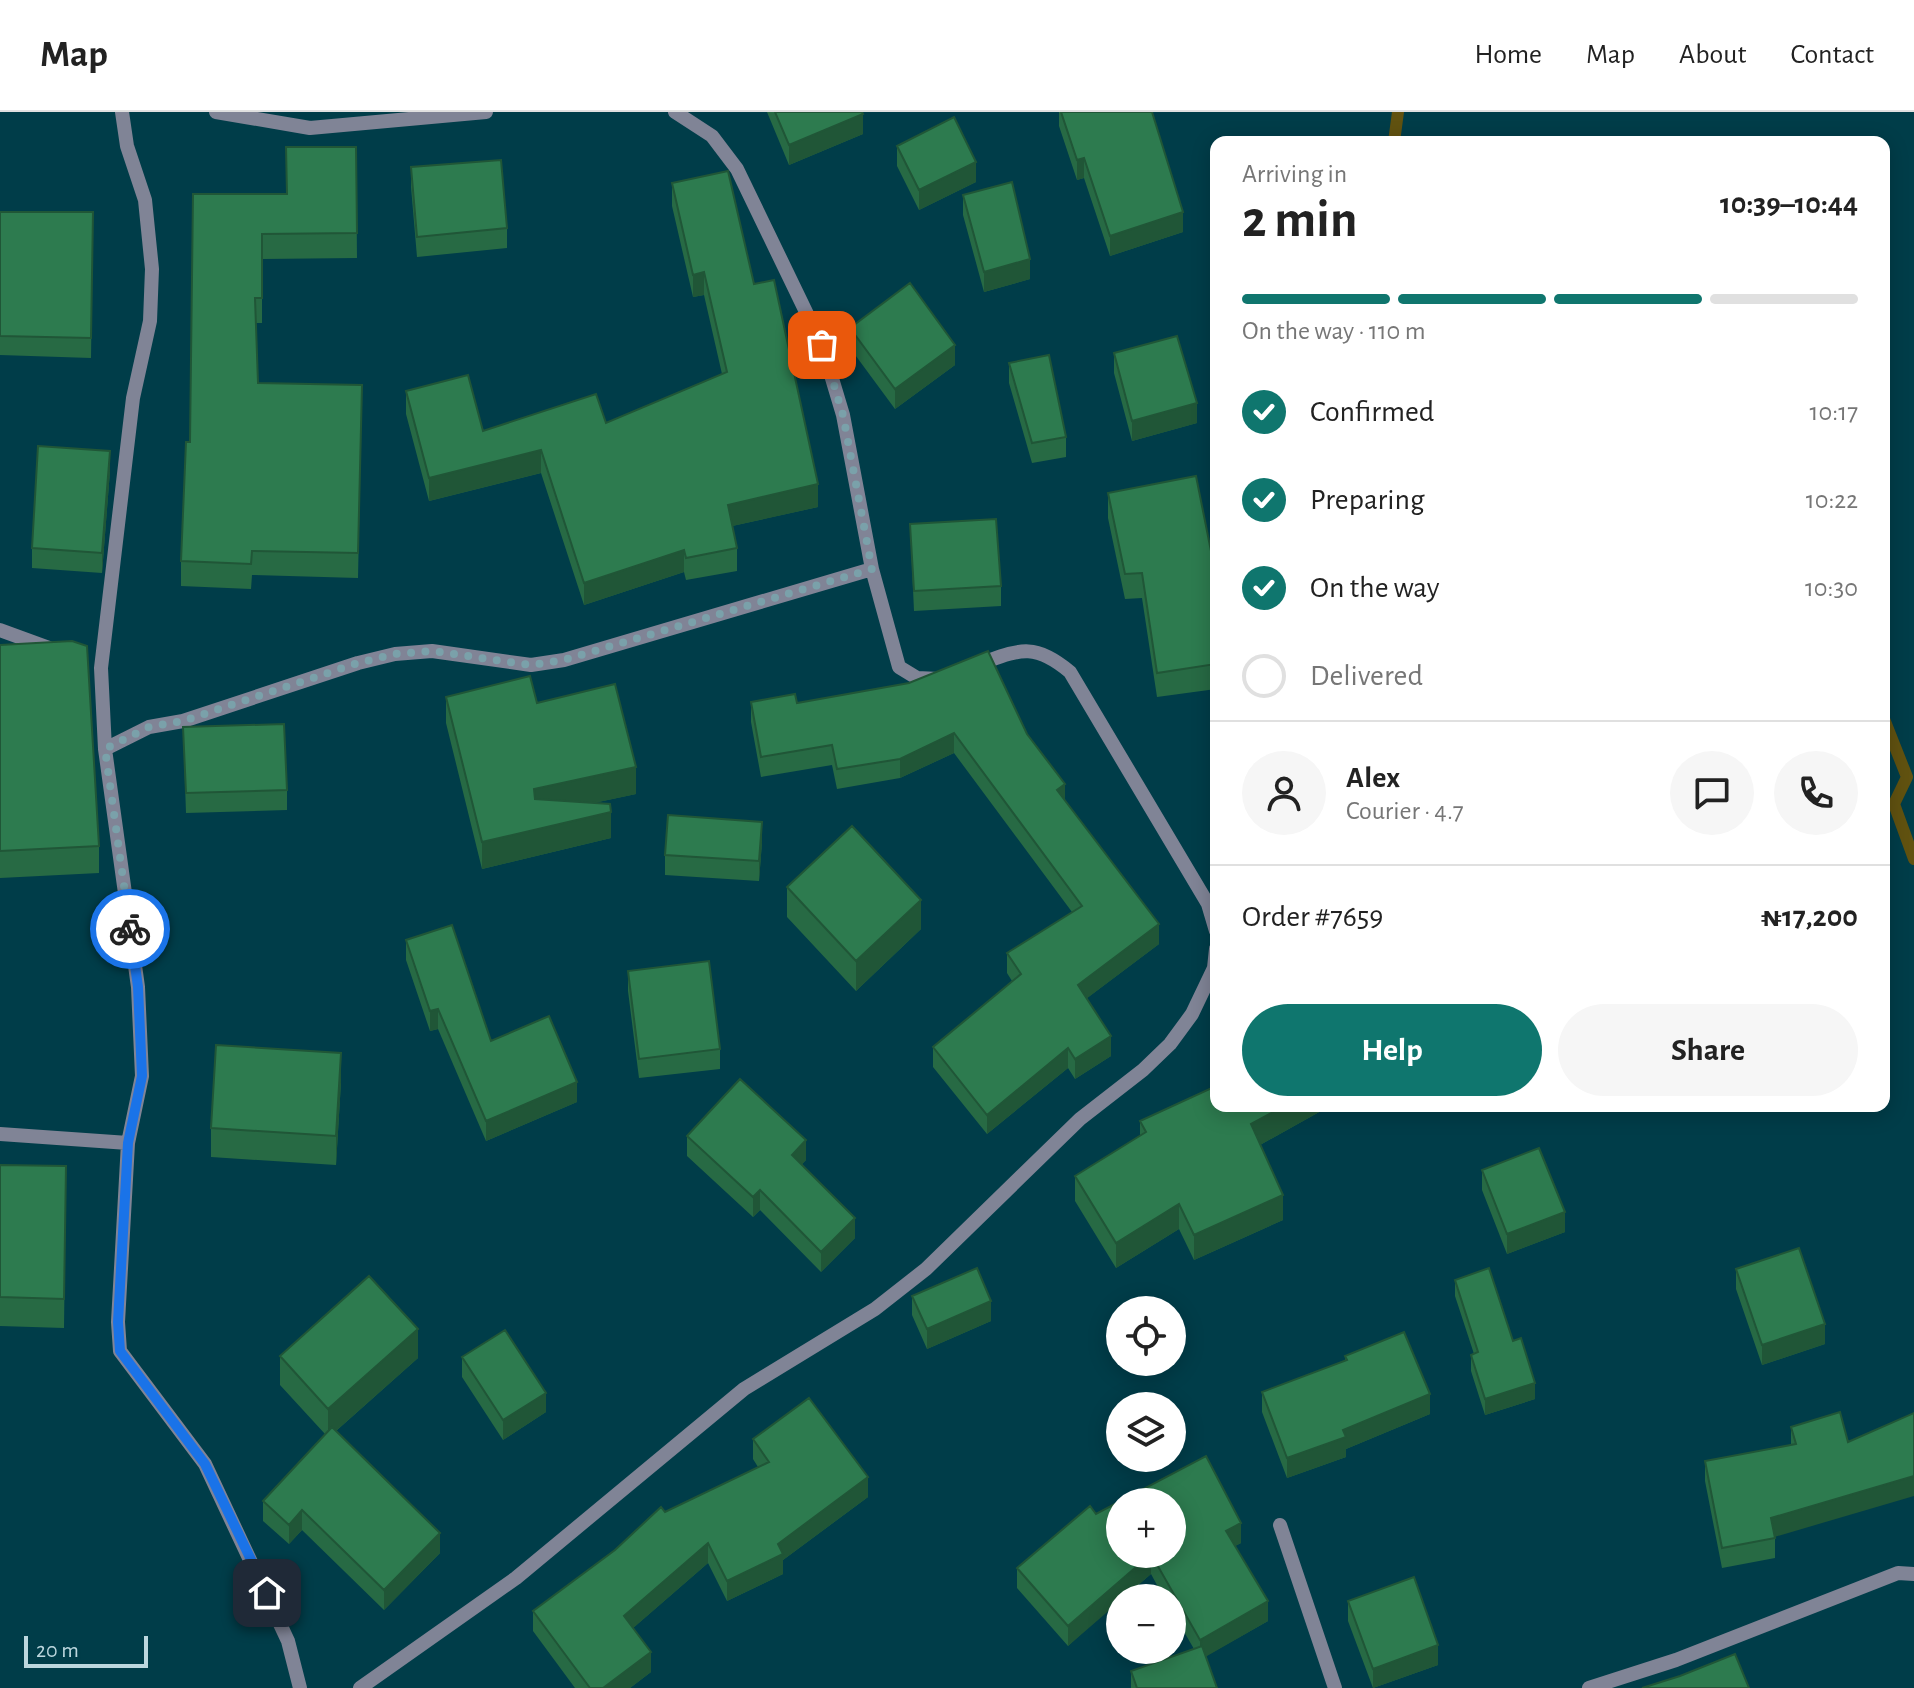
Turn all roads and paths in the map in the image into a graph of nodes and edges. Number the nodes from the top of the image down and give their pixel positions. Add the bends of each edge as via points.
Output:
1 (122, 112) edge
2 (216, 112) edge
3 (486, 112) edge
4 (675, 112) edge
5 (872, 569) junction
6 (0, 630) edge
7 (87, 662) junction
8 (105, 749) junction
9 (1210, 911) edge
10 (1210, 976) edge
11 (0, 1134) edge
12 (128, 1143) junction
13 (1280, 1525) dead end
14 (1914, 1574) edge
15 (300, 1688) edge
16 (360, 1688) edge
17 (1335, 1688) edge
18 (1589, 1688) edge

1 - 7 street via 145,200 152,269 150,321
2 - 3 street via 310,128
4 - 5 street via 712,136 737,169 822,345 843,415
5 - 8 street via 564,660 531,665 432,651 395,654 149,727
5 - 9 street via 899,667 917,678 939,679 1015,652 1046,652 1070,672
6 - 7 street
7 - 8 street
8 - 12 street via 138,987 142,1076
10 - 16 street via 1170,1044 1080,1119 926,1269 875,1309 744,1389 516,1578
11 - 12 street
12 - 15 street via 120,1351 205,1464 288,1641
13 - 17 street
14 - 18 street via 1898,1573 1676,1660

